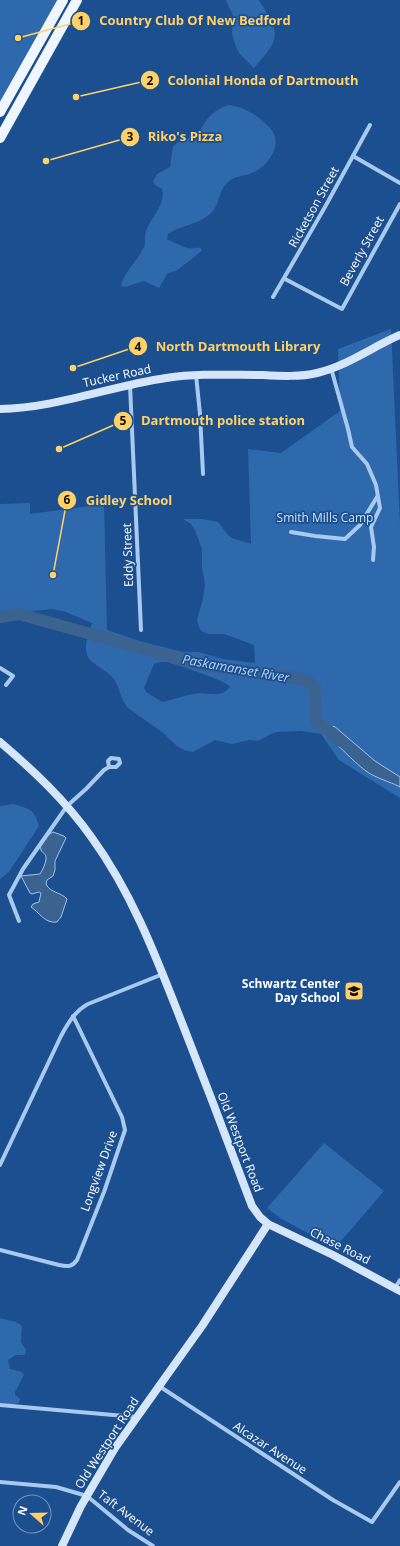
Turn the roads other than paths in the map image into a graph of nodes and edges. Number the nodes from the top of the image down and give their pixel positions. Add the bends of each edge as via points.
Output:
1 (63, 0) edge
2 (77, 0) edge
3 (0, 112) edge
4 (370, 125) dead end
5 (0, 138) edge
6 (353, 156) junction
7 (400, 183) edge
8 (400, 204) edge
9 (285, 279) junction
10 (273, 298) dead end
11 (400, 335) edge
12 (331, 368) junction
13 (196, 375) junction
14 (130, 385) junction
15 (0, 409) edge
16 (203, 474) dead end
17 (377, 497) junction
18 (292, 532) dead end
19 (373, 560) dead end
20 (141, 630) dead end
21 (0, 668) edge
22 (6, 685) dead end
23 (0, 742) edge
24 (109, 767) dead end
25 (66, 806) junction
26 (19, 921) dead end
27 (163, 974) junction
28 (73, 1016) junction
29 (0, 1165) edge
30 (268, 1224) junction
31 (0, 1250) edge
32 (400, 1280) edge
33 (397, 1290) edge
34 (159, 1386) junction
35 (0, 1405) edge
36 (137, 1417) junction
37 (0, 1482) edge
38 (400, 1482) edge
39 (87, 1496) junction
40 (62, 1546) edge
41 (153, 1546) edge

1 - 3 main road
2 - 5 main road
4 - 6 street, Ricketson Street
6 - 7 street
6 - 9 street, Ricketson Street
8 - 9 street, Beverly Street via 342,309
9 - 10 street, Ricketson Street
11 - 12 main road, Tucker Road
12 - 13 main road, Tucker Road via 318,373 296,375
12 - 17 street via 352,447 367,464 376,486
13 - 14 main road, Tucker Road
13 - 16 street
14 - 15 main road, Tucker Road via 31,406
14 - 20 street, Eddy Street
17 - 18 street via 360,525 345,539
17 - 19 street via 380,508 371,527
21 - 22 street via 13,676
23 - 25 main road, Old Westport Road via 29,766
24 - 25 street
25 - 26 street via 23,869 9,895
25 - 27 main road, Old Westport Road via 92,838 126,893
27 - 28 street via 88,1004
27 - 30 main road, Old Westport Road via 252,1206
28 - 29 street
28 - 31 street, Longview Drive via 122,1117 125,1130 104,1192 73,1265 67,1267
30 - 33 main road, Chase Road via 333,1255
30 - 34 main road, Old Westport Road via 202,1326
32 - 33 street
34 - 36 main road, Old Westport Road
34 - 38 street, Alcazar Avenue via 333,1500 372,1522
35 - 36 street
36 - 39 main road, Old Westport Road via 115,1448
37 - 39 street via 56,1487
39 - 40 main road, Old Westport Road
39 - 41 street, Taft Avenue via 128,1530

